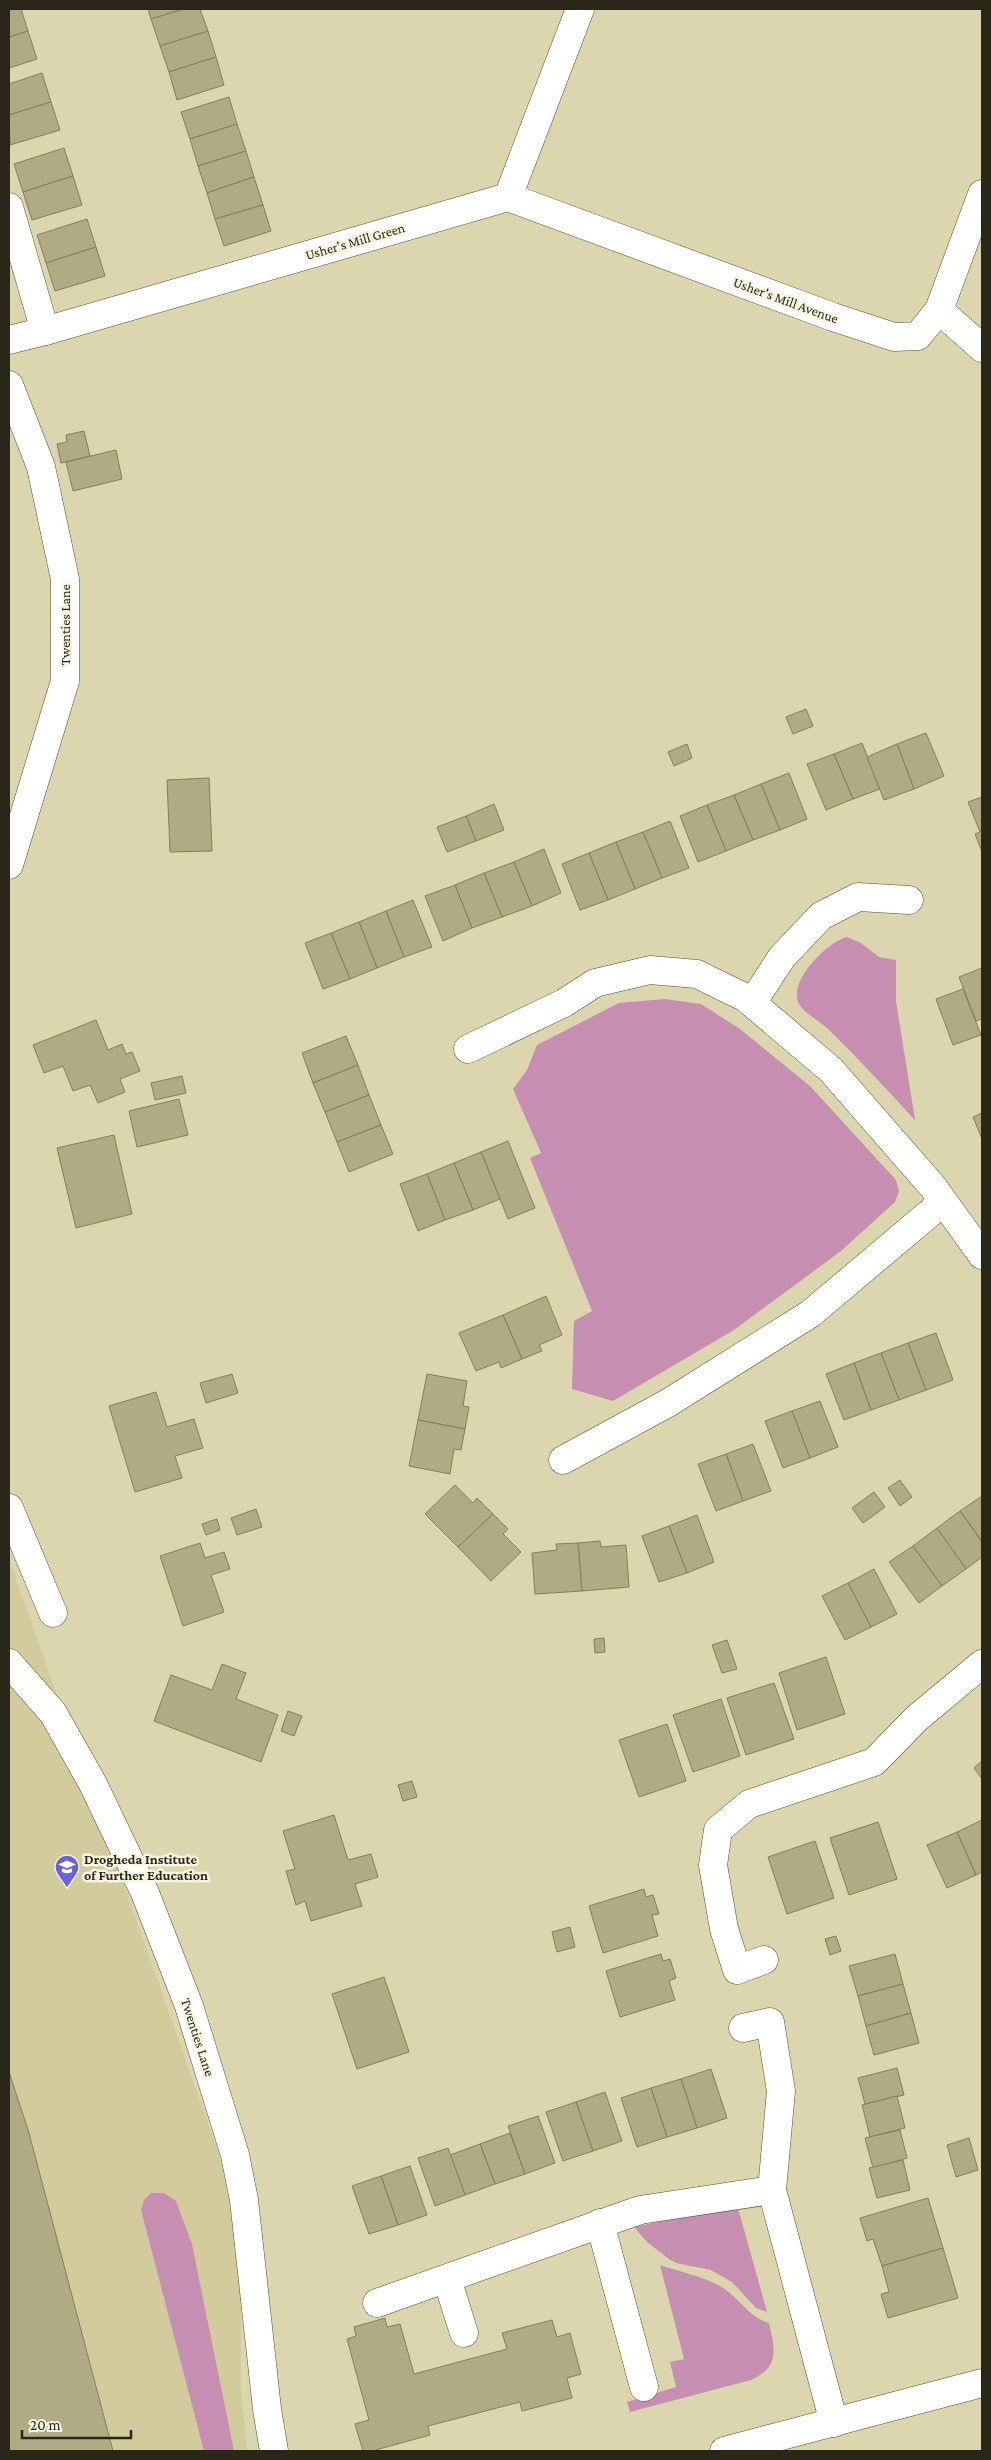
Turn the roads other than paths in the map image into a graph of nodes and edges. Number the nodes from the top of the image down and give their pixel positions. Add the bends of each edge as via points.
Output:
1 (580, 9) edge
2 (982, 194) edge
3 (508, 197) junction
4 (9, 207) edge
5 (940, 310) junction
6 (45, 331) junction
7 (9, 340) edge
8 (982, 348) edge
9 (9, 385) edge
10 (9, 865) edge
11 (909, 900) dead end
12 (752, 1003) junction
13 (468, 1048) dead end
14 (943, 1202) junction
15 (982, 1256) edge
16 (563, 1460) dead end
17 (9, 1508) edge
18 (53, 1612) dead end
19 (9, 1663) edge
20 (982, 1664) edge
21 (764, 1960) dead end
22 (743, 2028) dead end
23 (772, 2190) junction
24 (600, 2223) junction
25 (447, 2279) junction
26 (377, 2303) dead end
27 (464, 2333) dead end
28 (982, 2384) edge
29 (644, 2387) dead end
30 (834, 2423) junction
31 (274, 2451) edge
32 (724, 2451) edge

1 - 3 street
2 - 5 street, Usher's Mill Avenue
3 - 5 street, Usher's Mill Avenue via 894,337 918,336
3 - 6 street, Usher's Mill Green
4 - 6 street
5 - 8 street
6 - 7 street, Usher's Mill Green
9 - 10 street, Twenties Lane via 41,467 65,579 65,681
11 - 12 street via 858,897 821,916 782,957
12 - 13 street via 697,974 650,970 595,983 564,1003
12 - 14 street via 831,1070
14 - 15 street
14 - 16 street via 810,1314 668,1403
17 - 18 street
19 - 31 street, Twenties Lane via 53,1713 93,1784 145,1893 189,2006 235,2155 244,2200
20 - 21 street via 917,1718 874,1762 749,1804 718,1830 713,1865 724,1929 737,1970
22 - 23 street via 770,2022 781,2091
23 - 24 street via 640,2210
23 - 30 street
24 - 25 street
24 - 29 street
25 - 26 street
25 - 27 street
28 - 30 street
30 - 32 street

